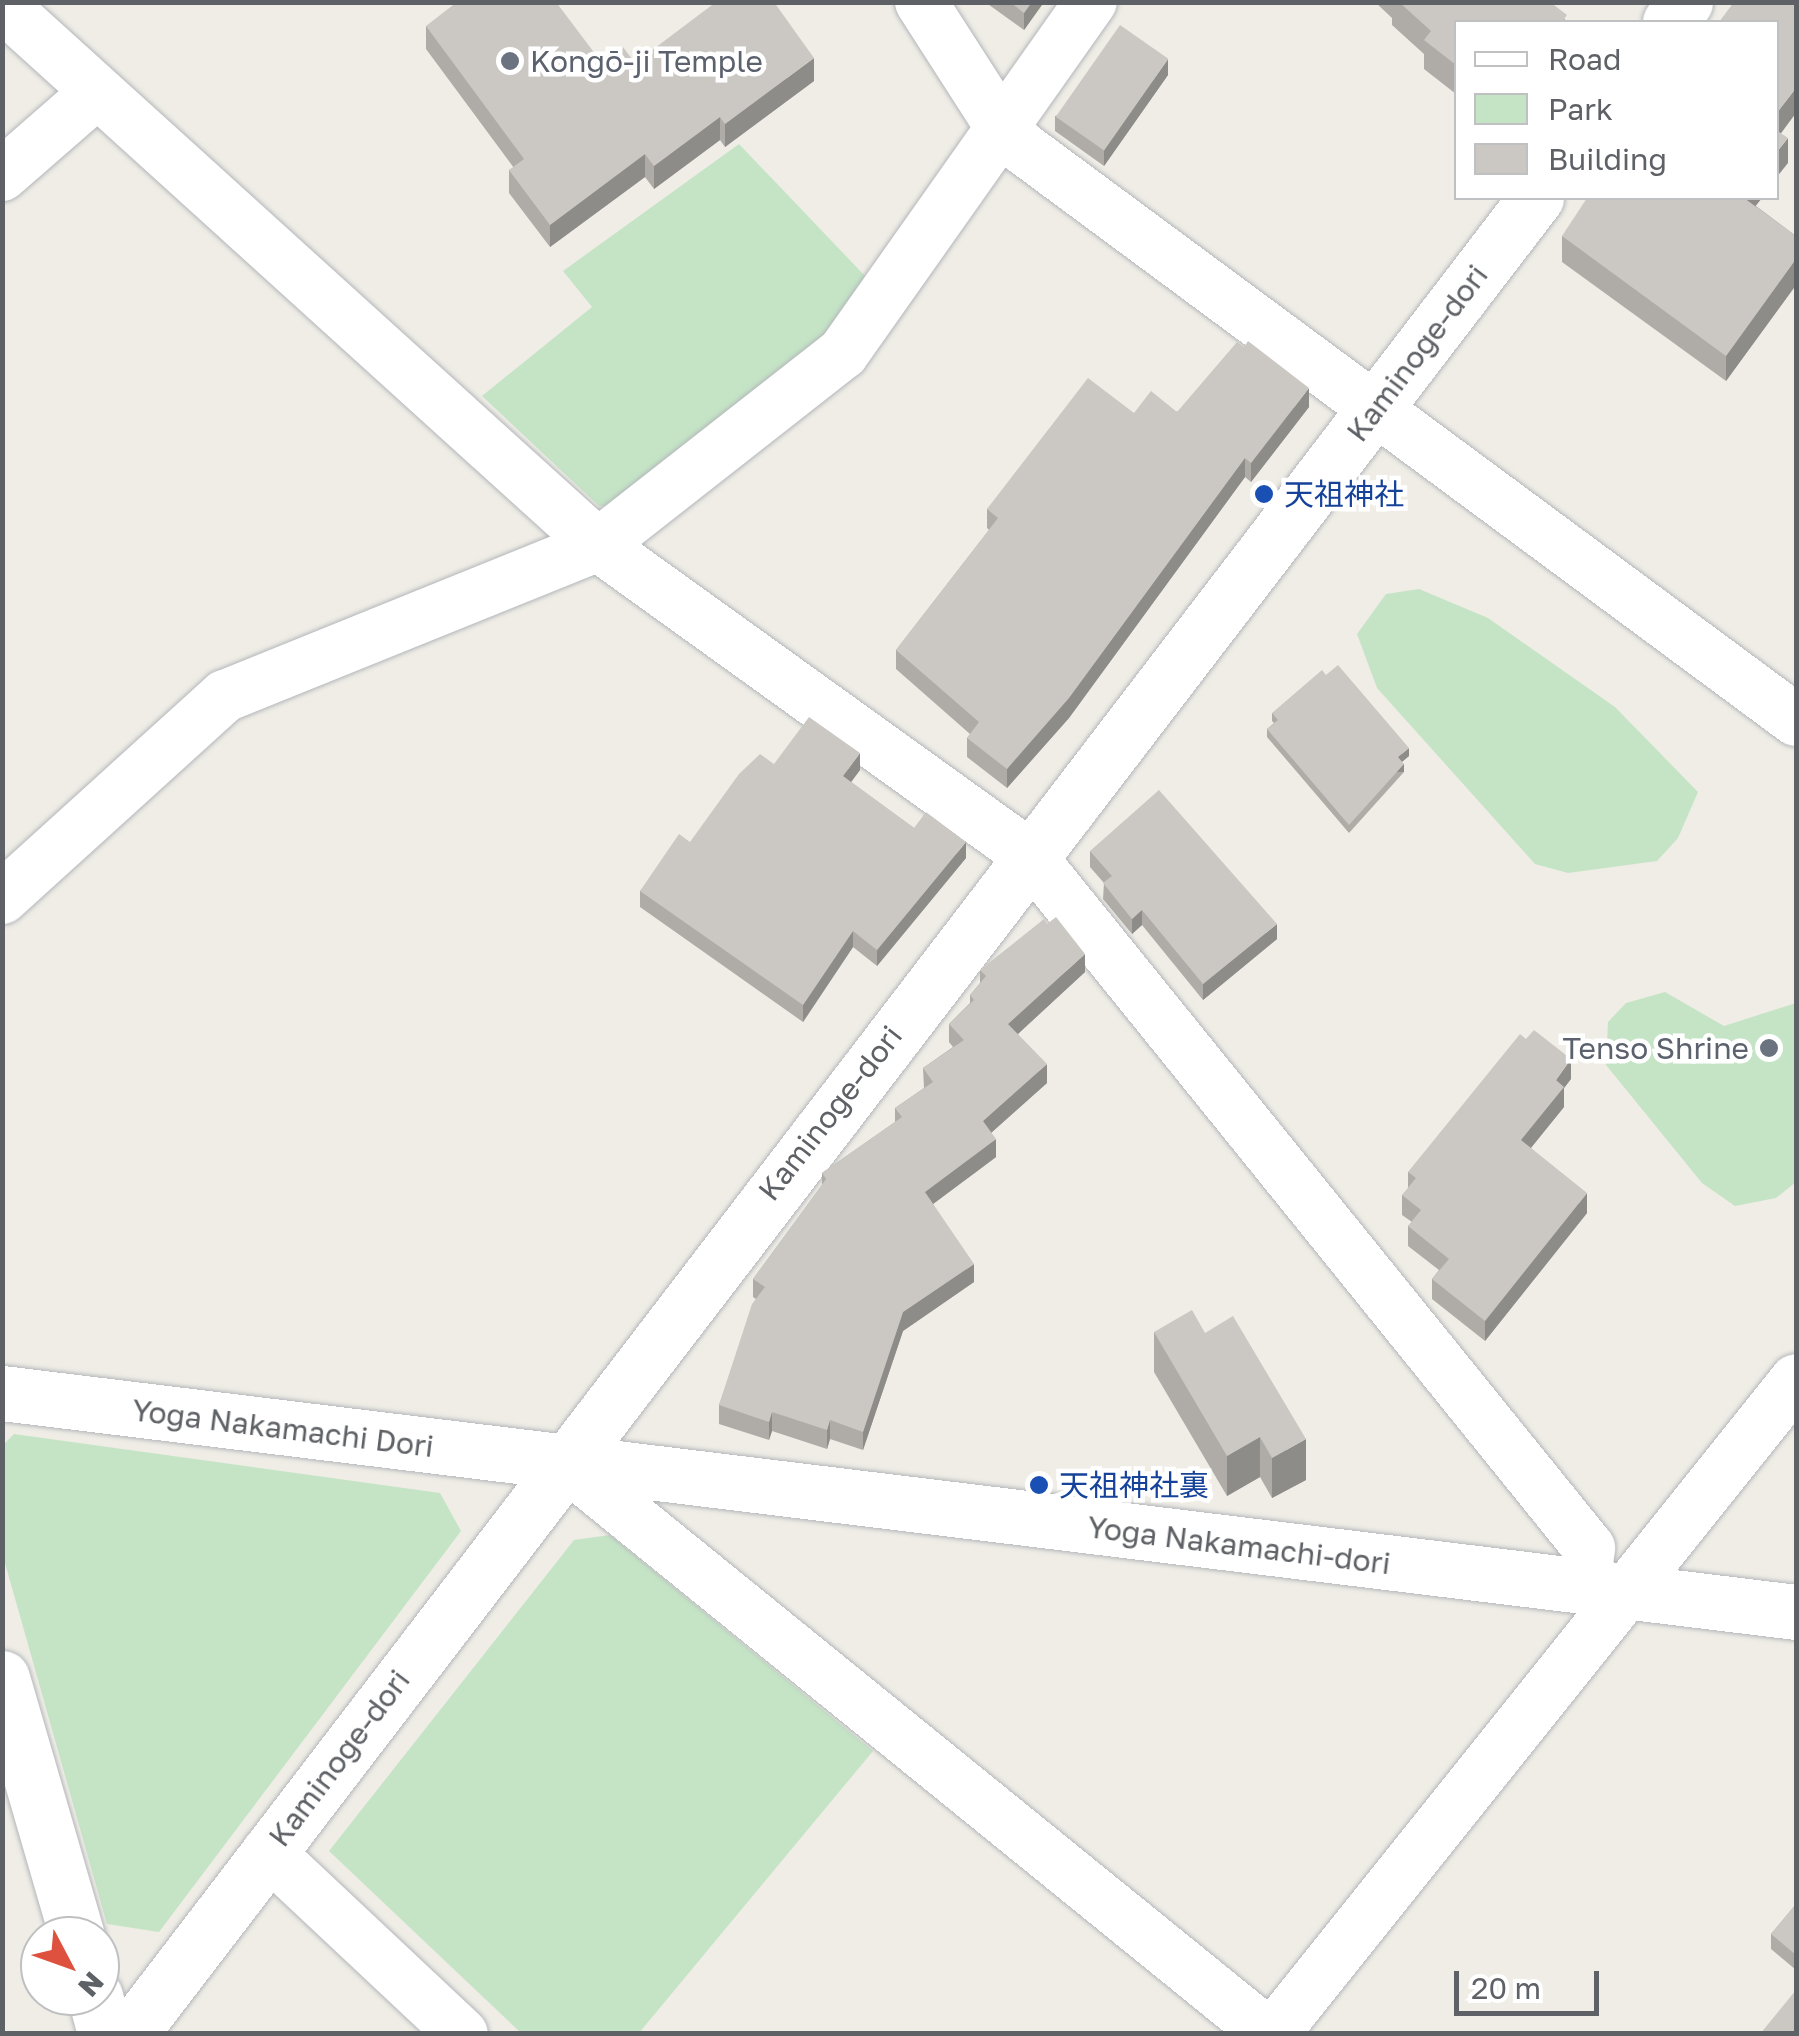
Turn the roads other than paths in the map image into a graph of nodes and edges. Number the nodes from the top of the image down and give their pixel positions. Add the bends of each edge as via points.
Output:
1 (920, 2) edge
2 (1091, 2) edge
3 (2, 5) edge
4 (98, 92) junction
5 (1002, 128) junction
6 (2, 174) edge
7 (1534, 200) edge
8 (1374, 409) junction
9 (598, 546) junction
10 (1791, 705) edge
11 (1029, 855) junction
12 (2, 898) edge
13 (1796, 1380) edge
14 (2, 1393) edge
15 (563, 1462) junction
16 (1605, 1591) junction
17 (1796, 1612) edge
18 (2, 1678) edge
19 (268, 1852) junction
20 (71, 1916) edge
21 (130, 2034) edge
22 (462, 2034) edge
23 (1271, 2034) edge

1 - 5 street
2 - 5 street
3 - 4 street
4 - 6 street
4 - 9 street
5 - 8 street
5 - 9 street via 843,354
7 - 8 street, Kaminoge-dori
8 - 10 street
8 - 11 street, Kaminoge-dori
9 - 11 street
9 - 12 street via 225,696
11 - 15 street, Kaminoge-dori
11 - 16 street via 1589,1548
13 - 16 street
14 - 15 street, Yoga Nakamachi Dori
15 - 16 street, Yoga Nakamachi-dori
15 - 19 street, Kaminoge-dori
15 - 23 street
16 - 17 street, Yoga Nakamachi-dori
16 - 23 street
18 - 20 street
19 - 21 street, Kaminoge-dori
19 - 22 street

